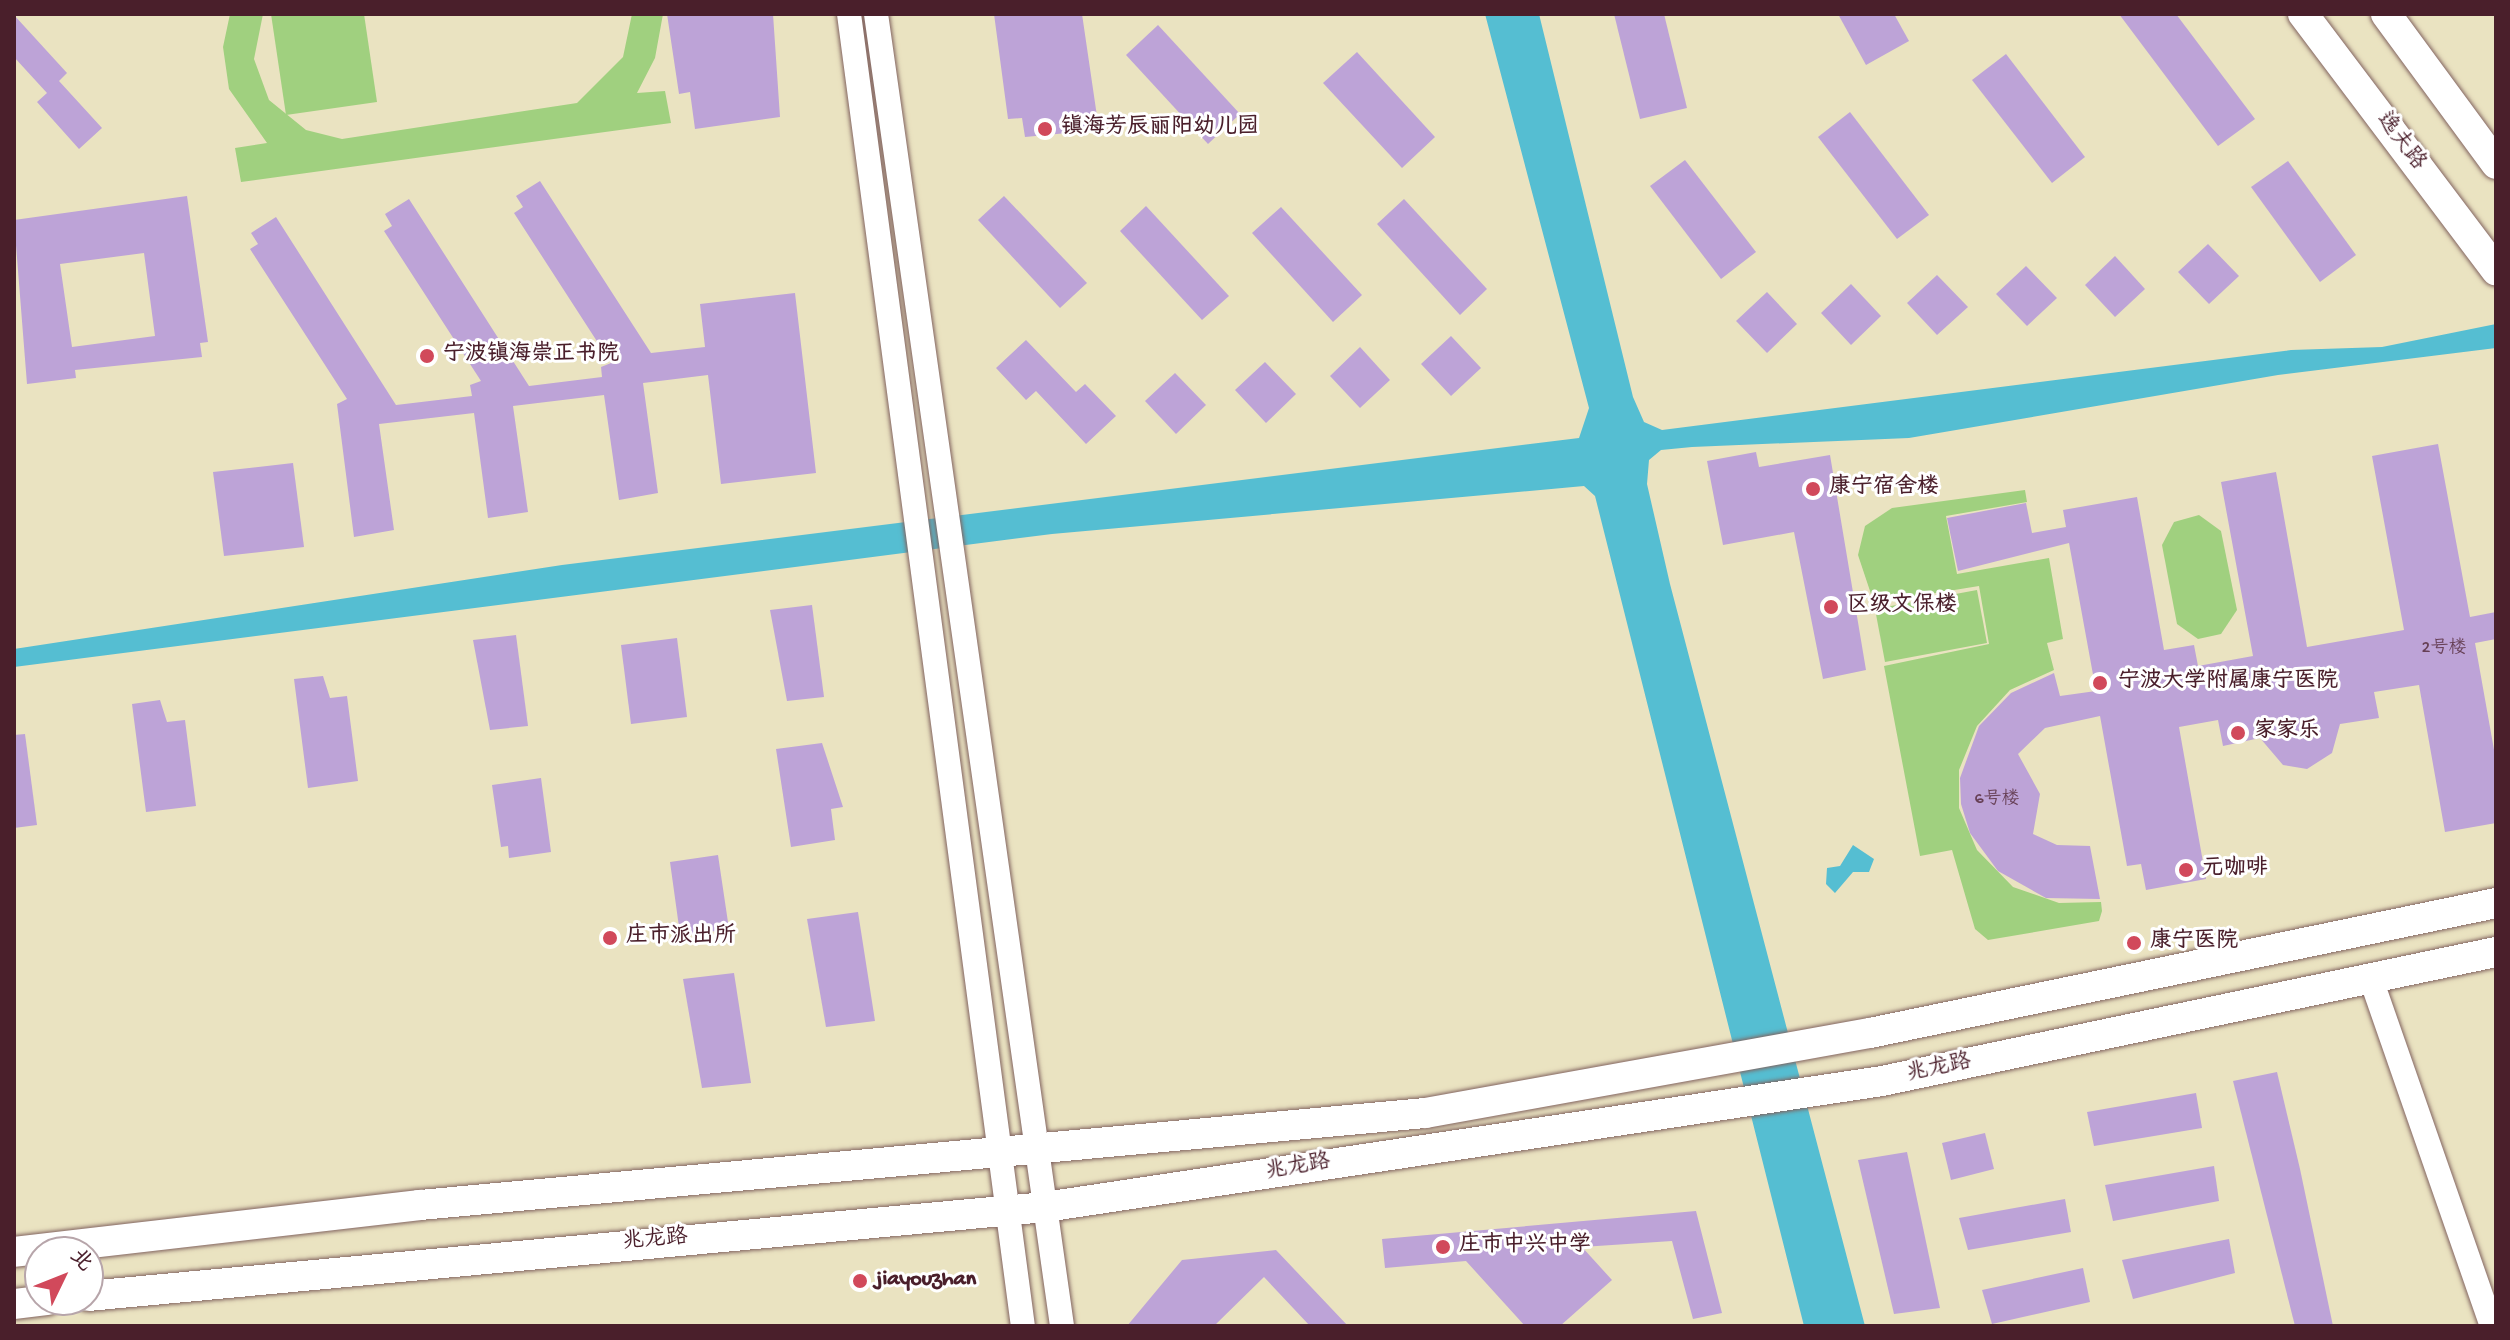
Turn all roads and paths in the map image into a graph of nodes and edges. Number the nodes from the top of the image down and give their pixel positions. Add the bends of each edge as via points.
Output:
1 (849, 14) edge
2 (876, 14) edge
3 (2303, 14) edge
4 (2386, 14) edge
5 (2496, 164) edge
6 (2496, 270) edge
7 (2496, 903) edge
8 (2496, 952) edge
9 (2371, 979) junction
10 (1036, 1148) junction
11 (1000, 1152) junction
12 (1045, 1207) junction
13 (1007, 1212) junction
14 (14, 1252) edge
15 (104, 1295) edge
16 (1023, 1326) edge
17 (1062, 1326) edge
18 (2492, 1326) edge

1 - 11 street
2 - 10 street
3 - 6 main road, 逸夫路
4 - 5 main road
7 - 10 main road, 兆龙路 via 1870,1033 1425,1113
8 - 9 main road, 兆龙路
9 - 12 main road, 兆龙路 via 1882,1081
9 - 18 street
10 - 11 main road, 兆龙路
10 - 12 street
11 - 13 street
11 - 14 main road, 兆龙路 via 420,1205
12 - 13 main road, 兆龙路
12 - 17 street
13 - 15 main road, 兆龙路
13 - 16 street

